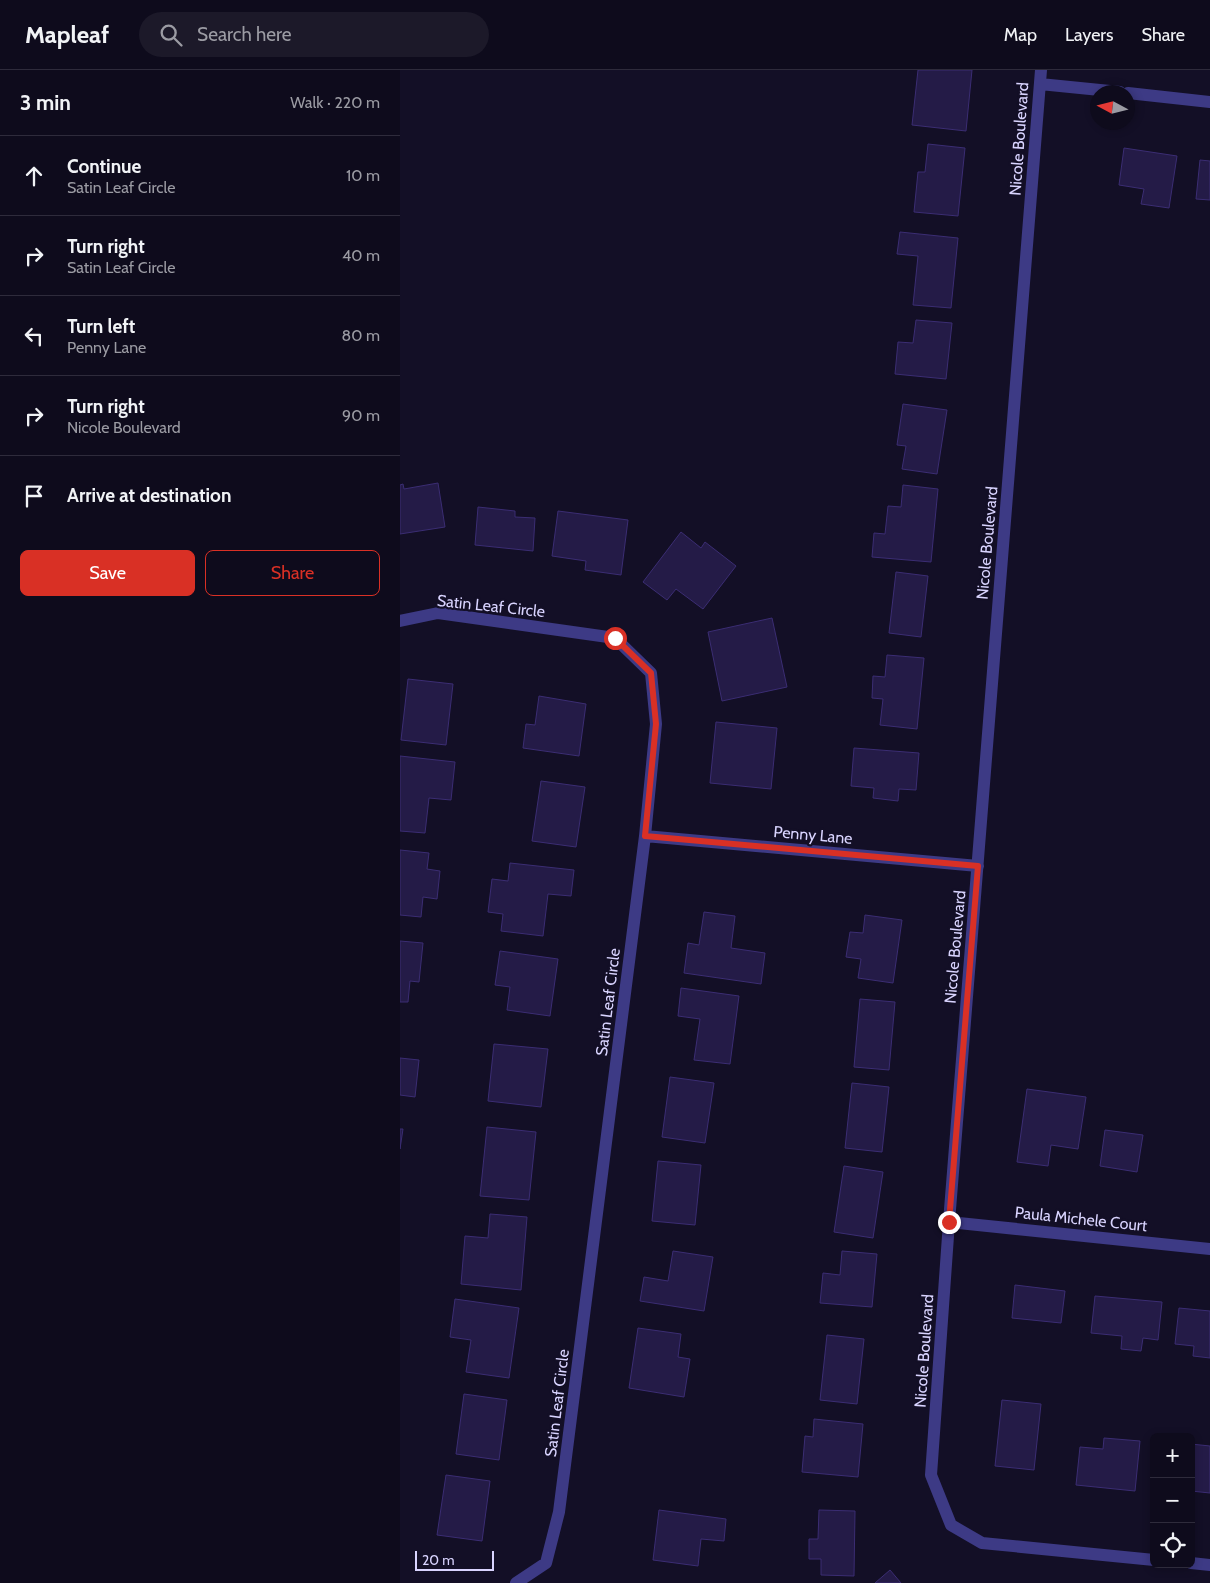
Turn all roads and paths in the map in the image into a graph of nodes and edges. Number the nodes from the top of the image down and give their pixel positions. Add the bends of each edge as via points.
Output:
1 (1041, 70) edge
2 (1040, 84) junction
3 (1090, 89) edge
4 (1135, 94) edge
5 (1210, 102) edge
6 (400, 622) edge
7 (645, 836) junction
8 (978, 866) junction
9 (949, 1222) junction
10 (1210, 1249) edge
11 (1150, 1560) edge
12 (1195, 1563) edge
13 (1210, 1565) edge
14 (516, 1583) edge

1 - 2 street, Nicole Boulevard
2 - 3 street
2 - 8 street, Nicole Boulevard
4 - 5 street
6 - 7 street, Satin Leaf Circle via 438,613 615,638 651,673 656,724
7 - 8 street, Penny Lane
7 - 14 street, Satin Leaf Circle via 559,1512 546,1563
8 - 9 street, Nicole Boulevard
9 - 10 street, Paula Michele Court
9 - 11 street, Nicole Boulevard via 931,1475 951,1525 982,1543
12 - 13 street

